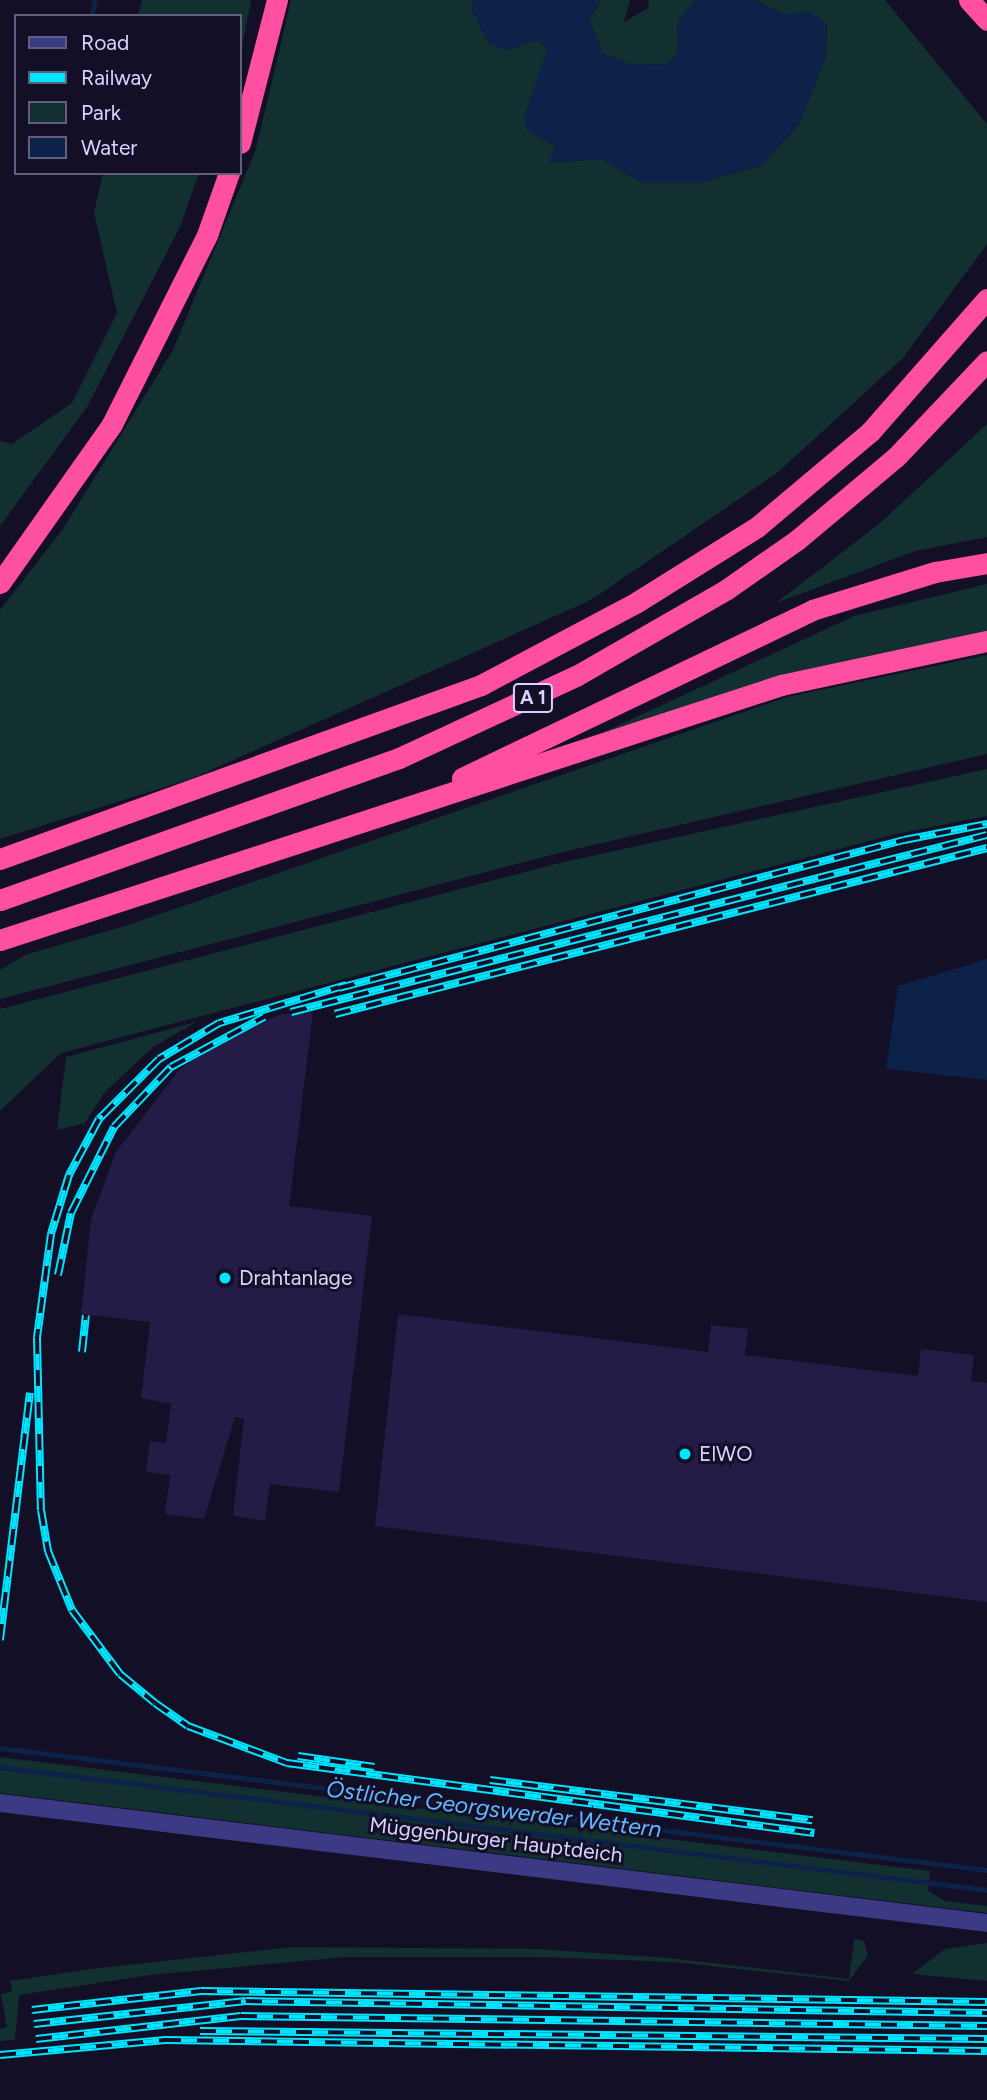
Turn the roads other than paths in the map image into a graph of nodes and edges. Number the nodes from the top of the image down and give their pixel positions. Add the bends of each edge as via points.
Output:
1 (277, 0) edge
2 (970, 0) edge
3 (987, 20) edge
4 (242, 135) edge
5 (228, 175) edge
6 (987, 299) edge
7 (987, 361) edge
8 (987, 563) edge
9 (0, 583) edge
10 (987, 641) edge
11 (391, 813) junction
12 (0, 859) edge
13 (0, 900) edge
14 (0, 940) edge
15 (0, 1803) edge
16 (987, 1923) edge

1 - 4 highway
2 - 3 highway
5 - 9 highway via 190,271 112,424
6 - 12 highway via 870,432 757,527 637,601 481,685
7 - 13 highway, A 1 via 896,457 797,540 587,670 399,758
8 - 11 highway via 935,572 812,610
10 - 11 highway via 781,685
11 - 14 highway
15 - 16 street, Müggenburger Hauptdeich

